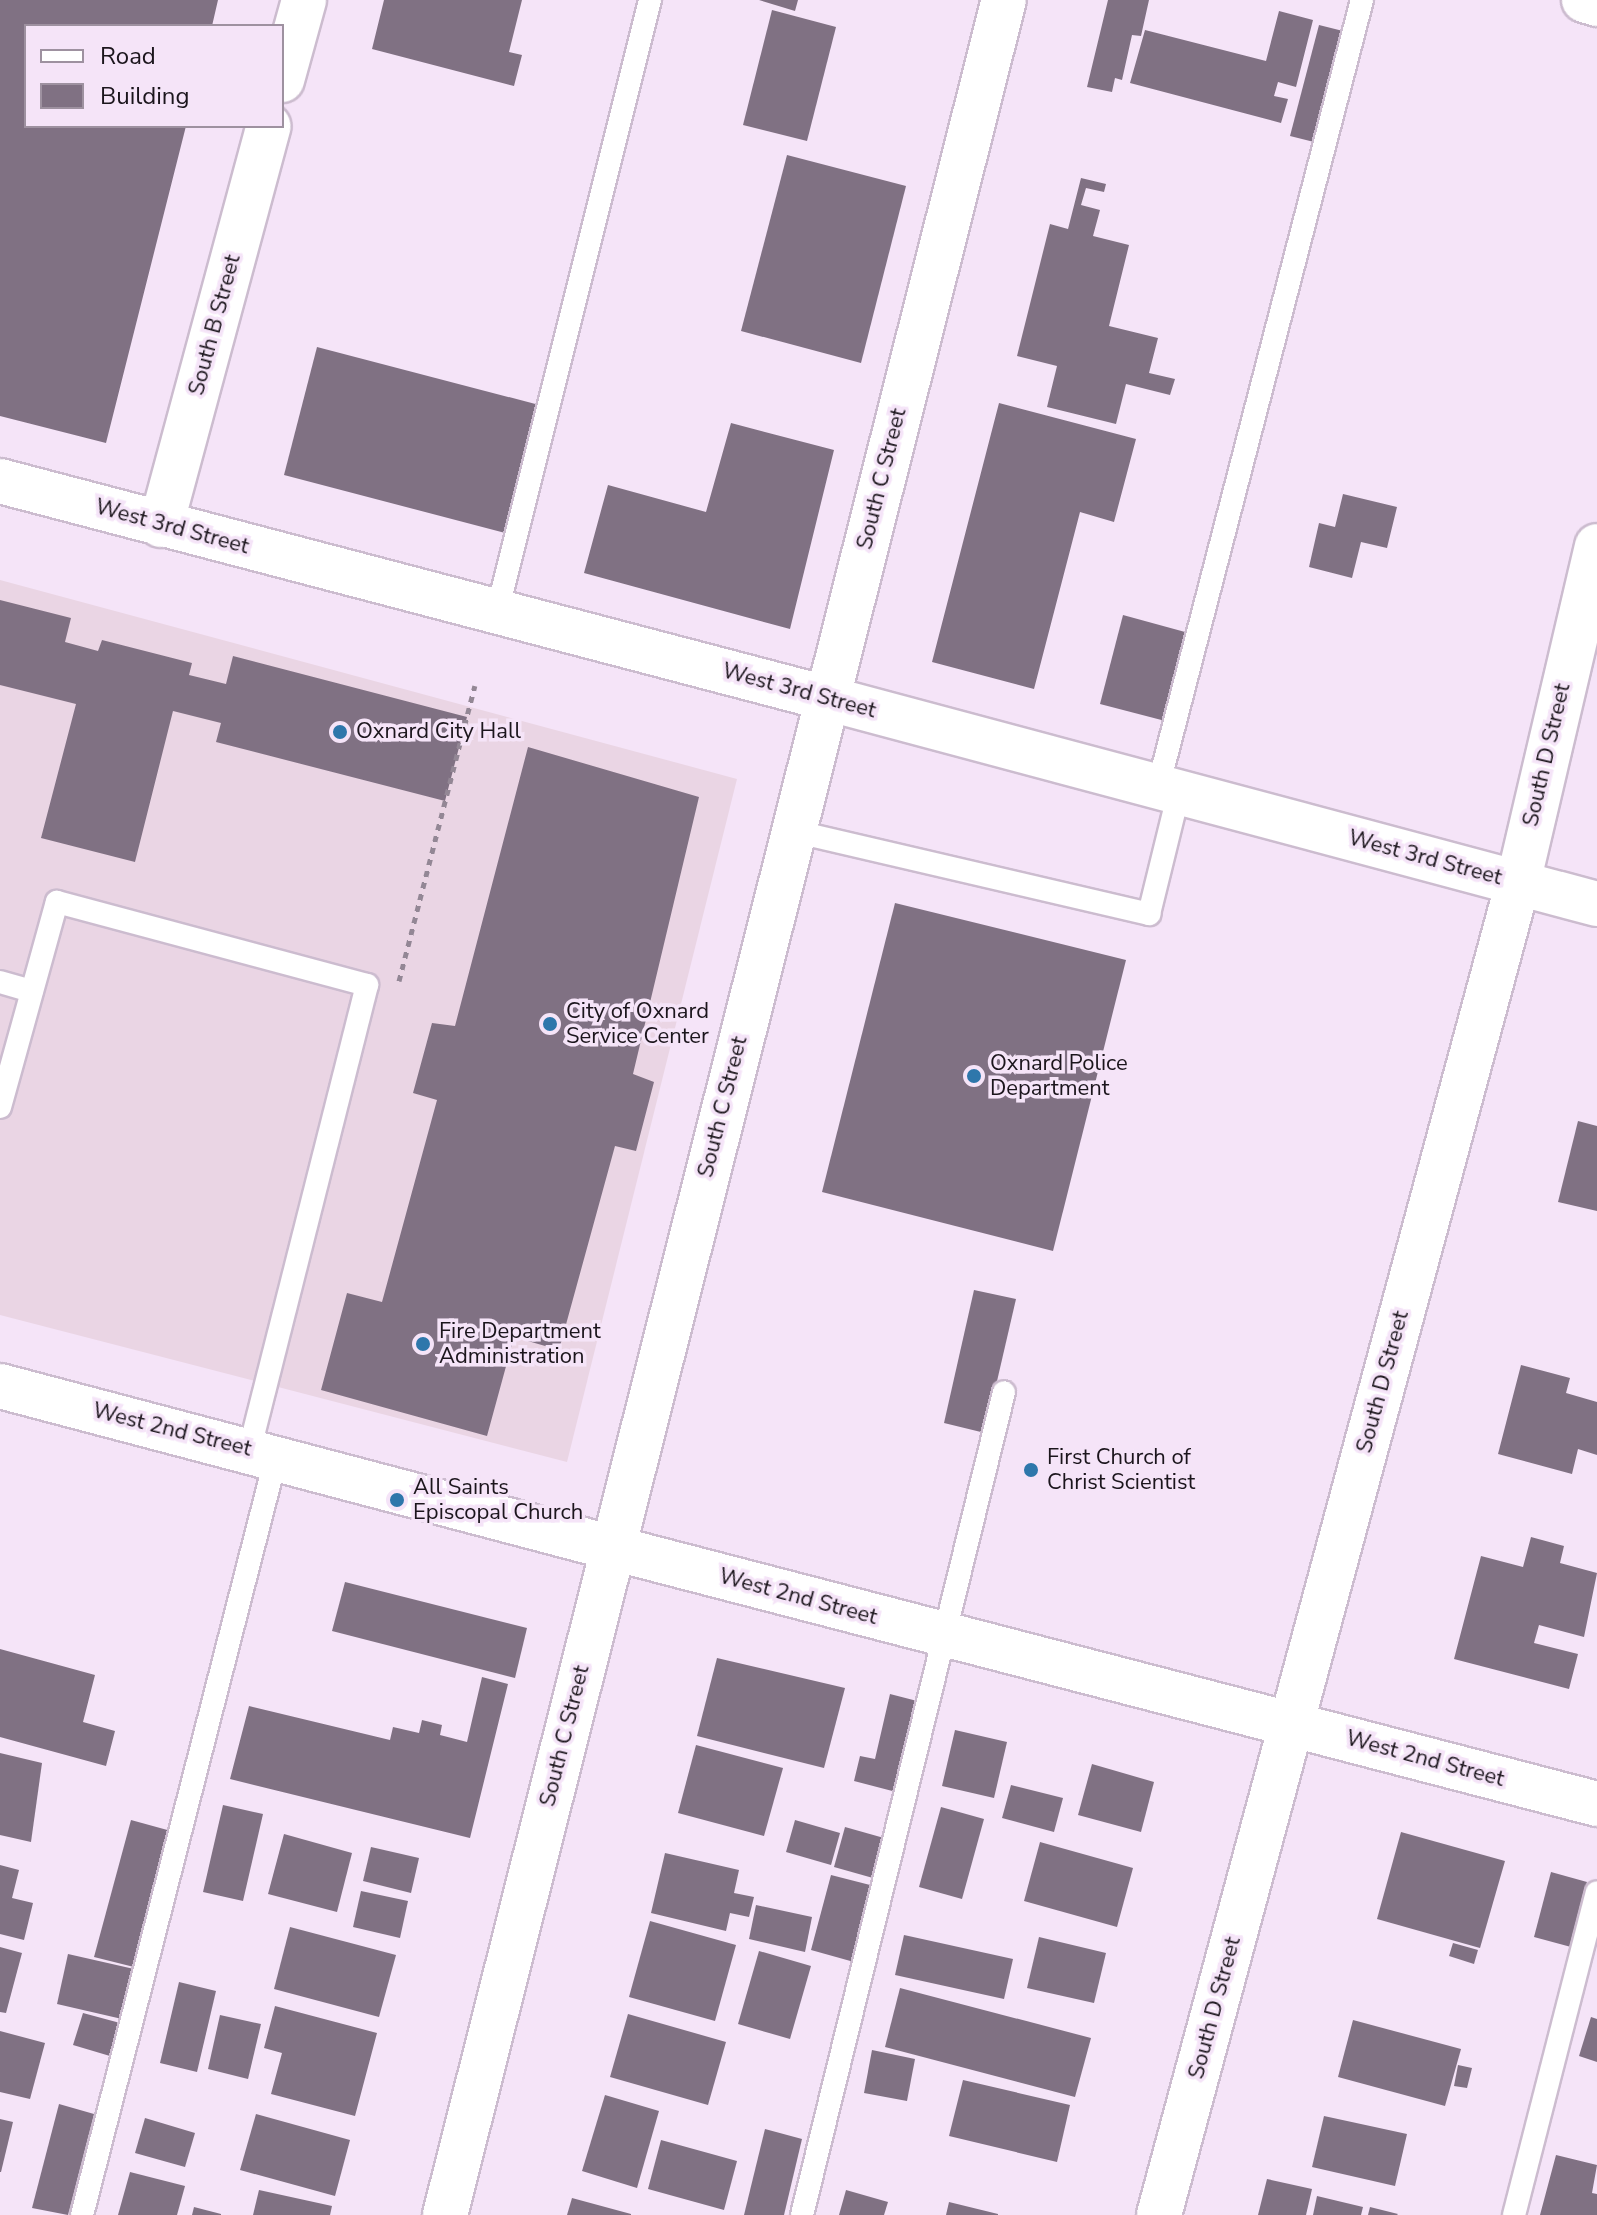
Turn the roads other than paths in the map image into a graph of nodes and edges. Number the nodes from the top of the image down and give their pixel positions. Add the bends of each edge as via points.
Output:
1 (304, 0) edge
2 (650, 0) edge
3 (1004, 0) edge
4 (1362, 0) edge
5 (1584, 0) edge
6 (1597, 4) edge
7 (284, 73) edge
8 (268, 128) edge
9 (0, 481) edge
10 (161, 525) junction
11 (1597, 546) edge
12 (497, 612) junction
13 (826, 698) junction
14 (1168, 789) junction
15 (793, 831) junction
16 (1518, 883) junction
17 (1597, 904) edge
18 (0, 982) edge
19 (32, 991) junction
20 (0, 1107) edge
21 (0, 1386) edge
22 (1004, 1392) dead end
23 (263, 1453) junction
24 (613, 1548) junction
25 (948, 1637) junction
26 (1291, 1724) junction
27 (1597, 1804) edge
28 (1597, 1892) edge
29 (82, 2215) edge
30 (445, 2215) edge
31 (802, 2215) edge
32 (1159, 2215) edge
33 (1514, 2215) edge

1 - 7 street
2 - 12 lane
3 - 13 street, South C Street
4 - 14 lane
5 - 6 street
8 - 10 street, South B Street
9 - 10 street, West 3rd Street
10 - 12 street, West 3rd Street
11 - 16 street, South D Street
12 - 13 street, West 3rd Street
13 - 14 street, West 3rd Street
13 - 15 street, South C Street
14 - 15 lane via 1149,914
14 - 16 street, West 3rd Street
15 - 24 street, South C Street
16 - 17 street, West 3rd Street
16 - 26 street, South D Street
18 - 19 lane
19 - 20 lane
19 - 23 lane via 57,902 367,985
21 - 23 street, West 2nd Street
22 - 25 lane
23 - 24 street, West 2nd Street
23 - 29 lane
24 - 25 street, West 2nd Street
24 - 30 street, South C Street
25 - 26 street, West 2nd Street
25 - 31 lane
26 - 27 street, West 2nd Street
26 - 32 street, South D Street
28 - 33 lane

